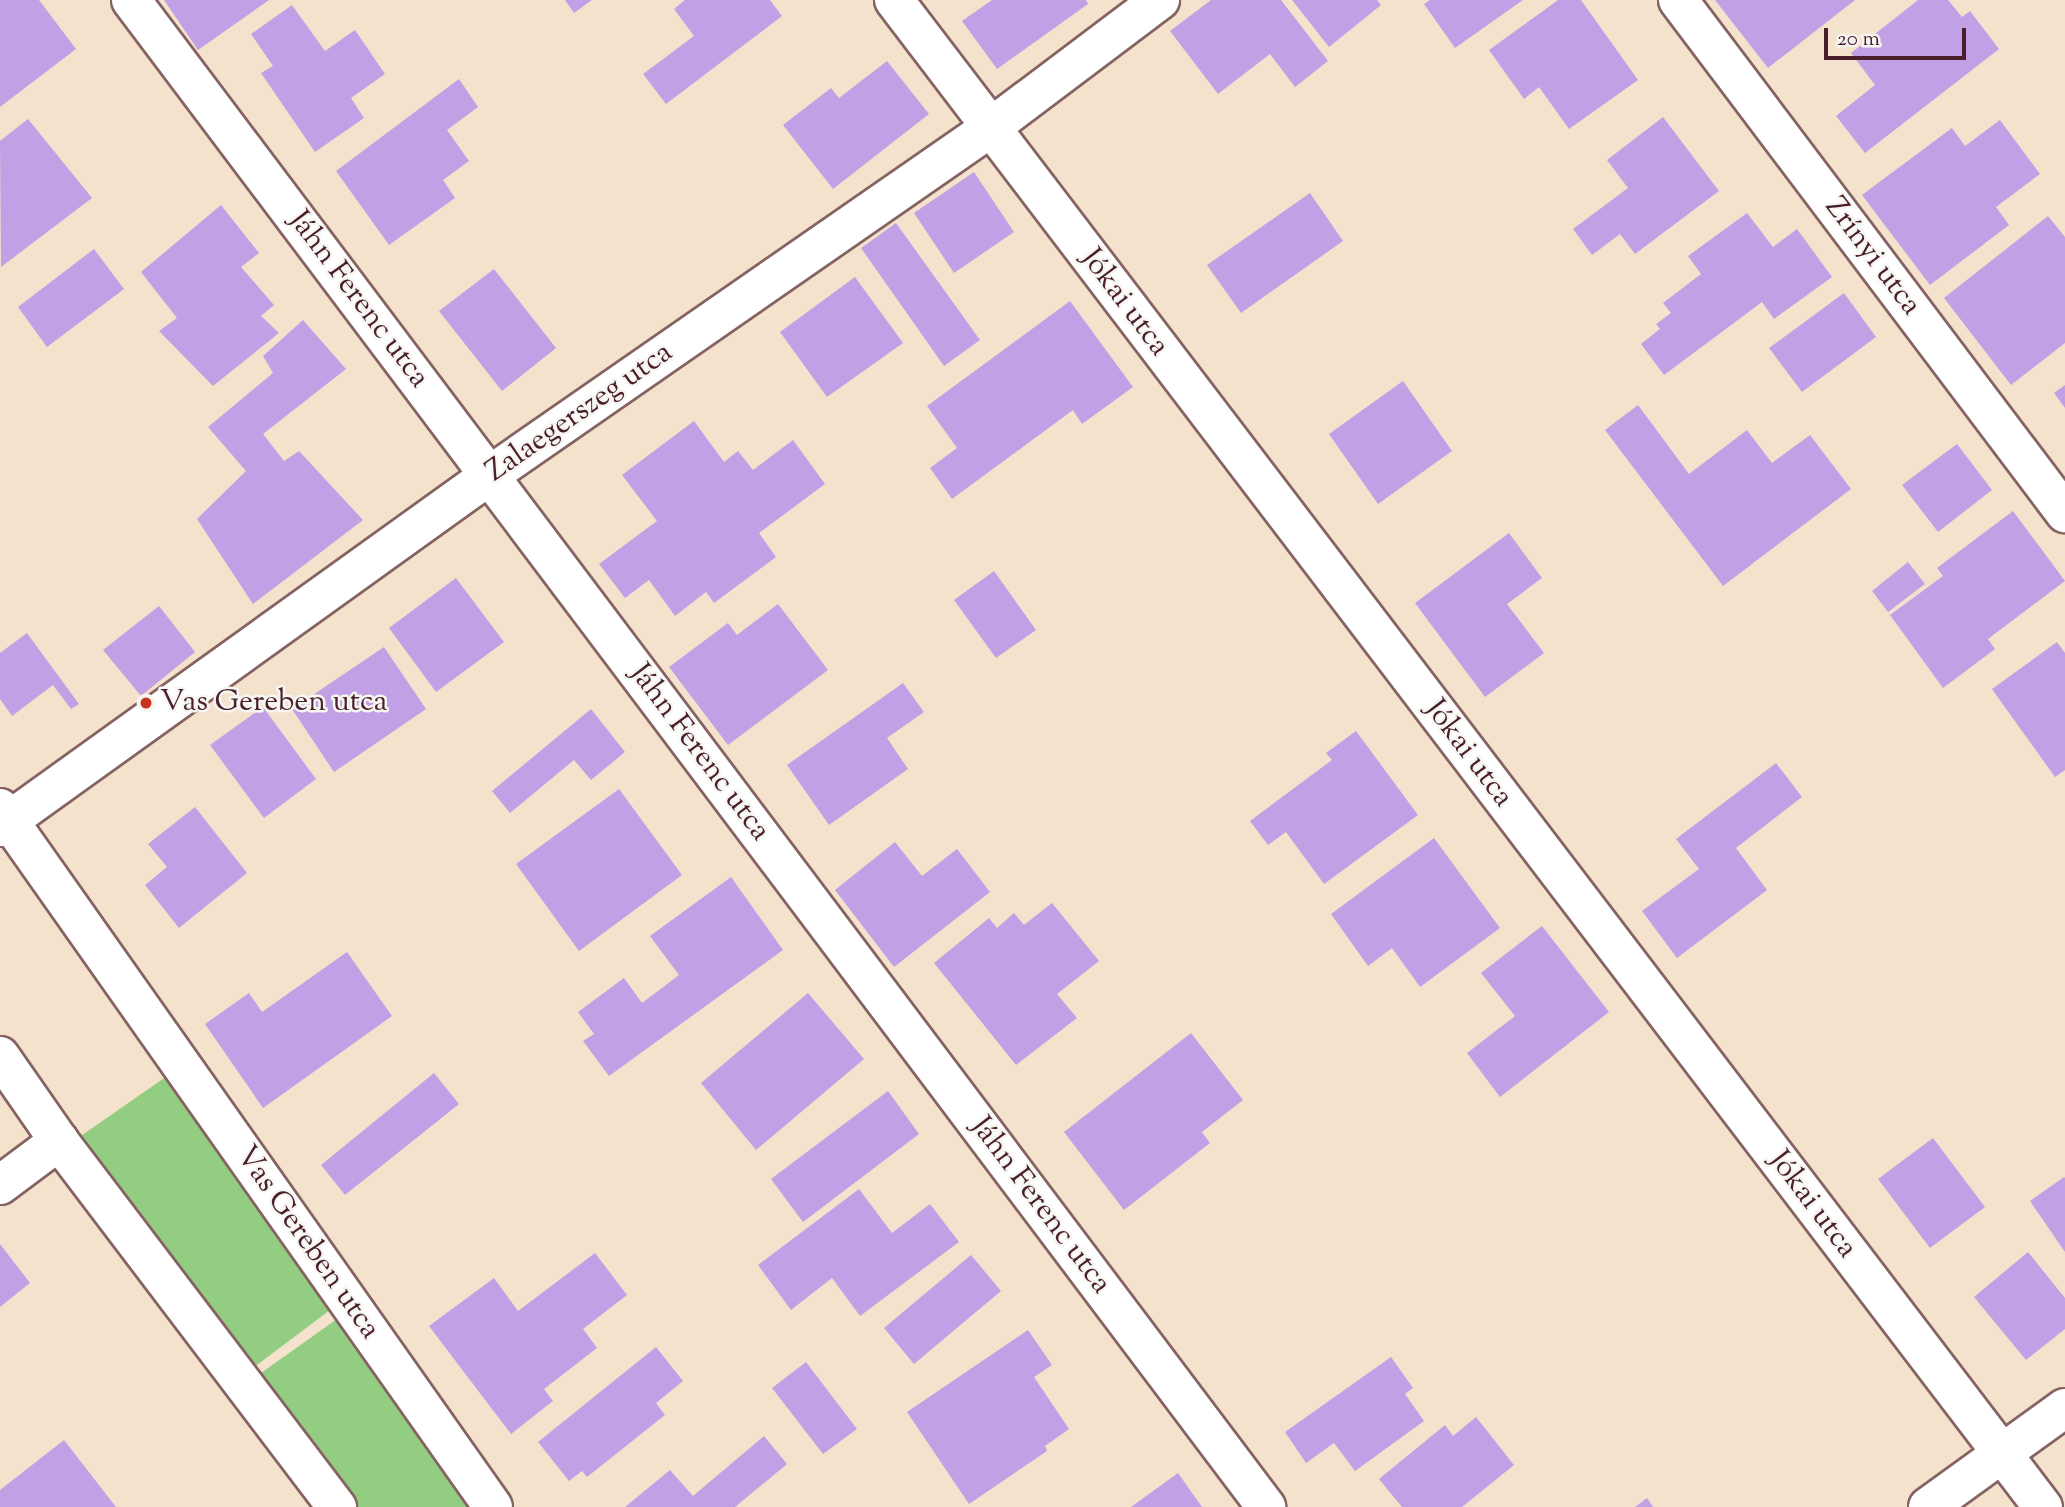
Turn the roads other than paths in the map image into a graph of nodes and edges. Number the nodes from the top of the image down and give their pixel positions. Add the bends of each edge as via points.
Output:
1 (131, 0) edge
2 (894, 0) edge
3 (1160, 0) edge
4 (1678, 0) edge
5 (990, 128) junction
6 (490, 475) junction
7 (2065, 513) edge
8 (3, 819) edge
9 (0, 1056) edge
10 (59, 1141) junction
11 (0, 1185) edge
12 (2065, 1408) edge
13 (2001, 1454) junction
14 (337, 1507) edge
15 (493, 1507) edge
16 (1266, 1507) edge
17 (1928, 1507) edge
18 (2043, 1507) edge

1 - 6 street, Jáhn Ferenc utca
2 - 5 street, Jókai utca
3 - 5 street, Zalaegerszeg utca
4 - 7 street, Zrínyi utca
5 - 6 street, Zalaegerszeg utca
5 - 13 street, Jókai utca
6 - 8 street, Zalaegerszeg utca
6 - 16 street, Jáhn Ferenc utca
8 - 15 street, Vas Gereben utca
9 - 10 street
10 - 11 street
10 - 14 street
12 - 13 street
13 - 17 street
13 - 18 street, Jókai utca

